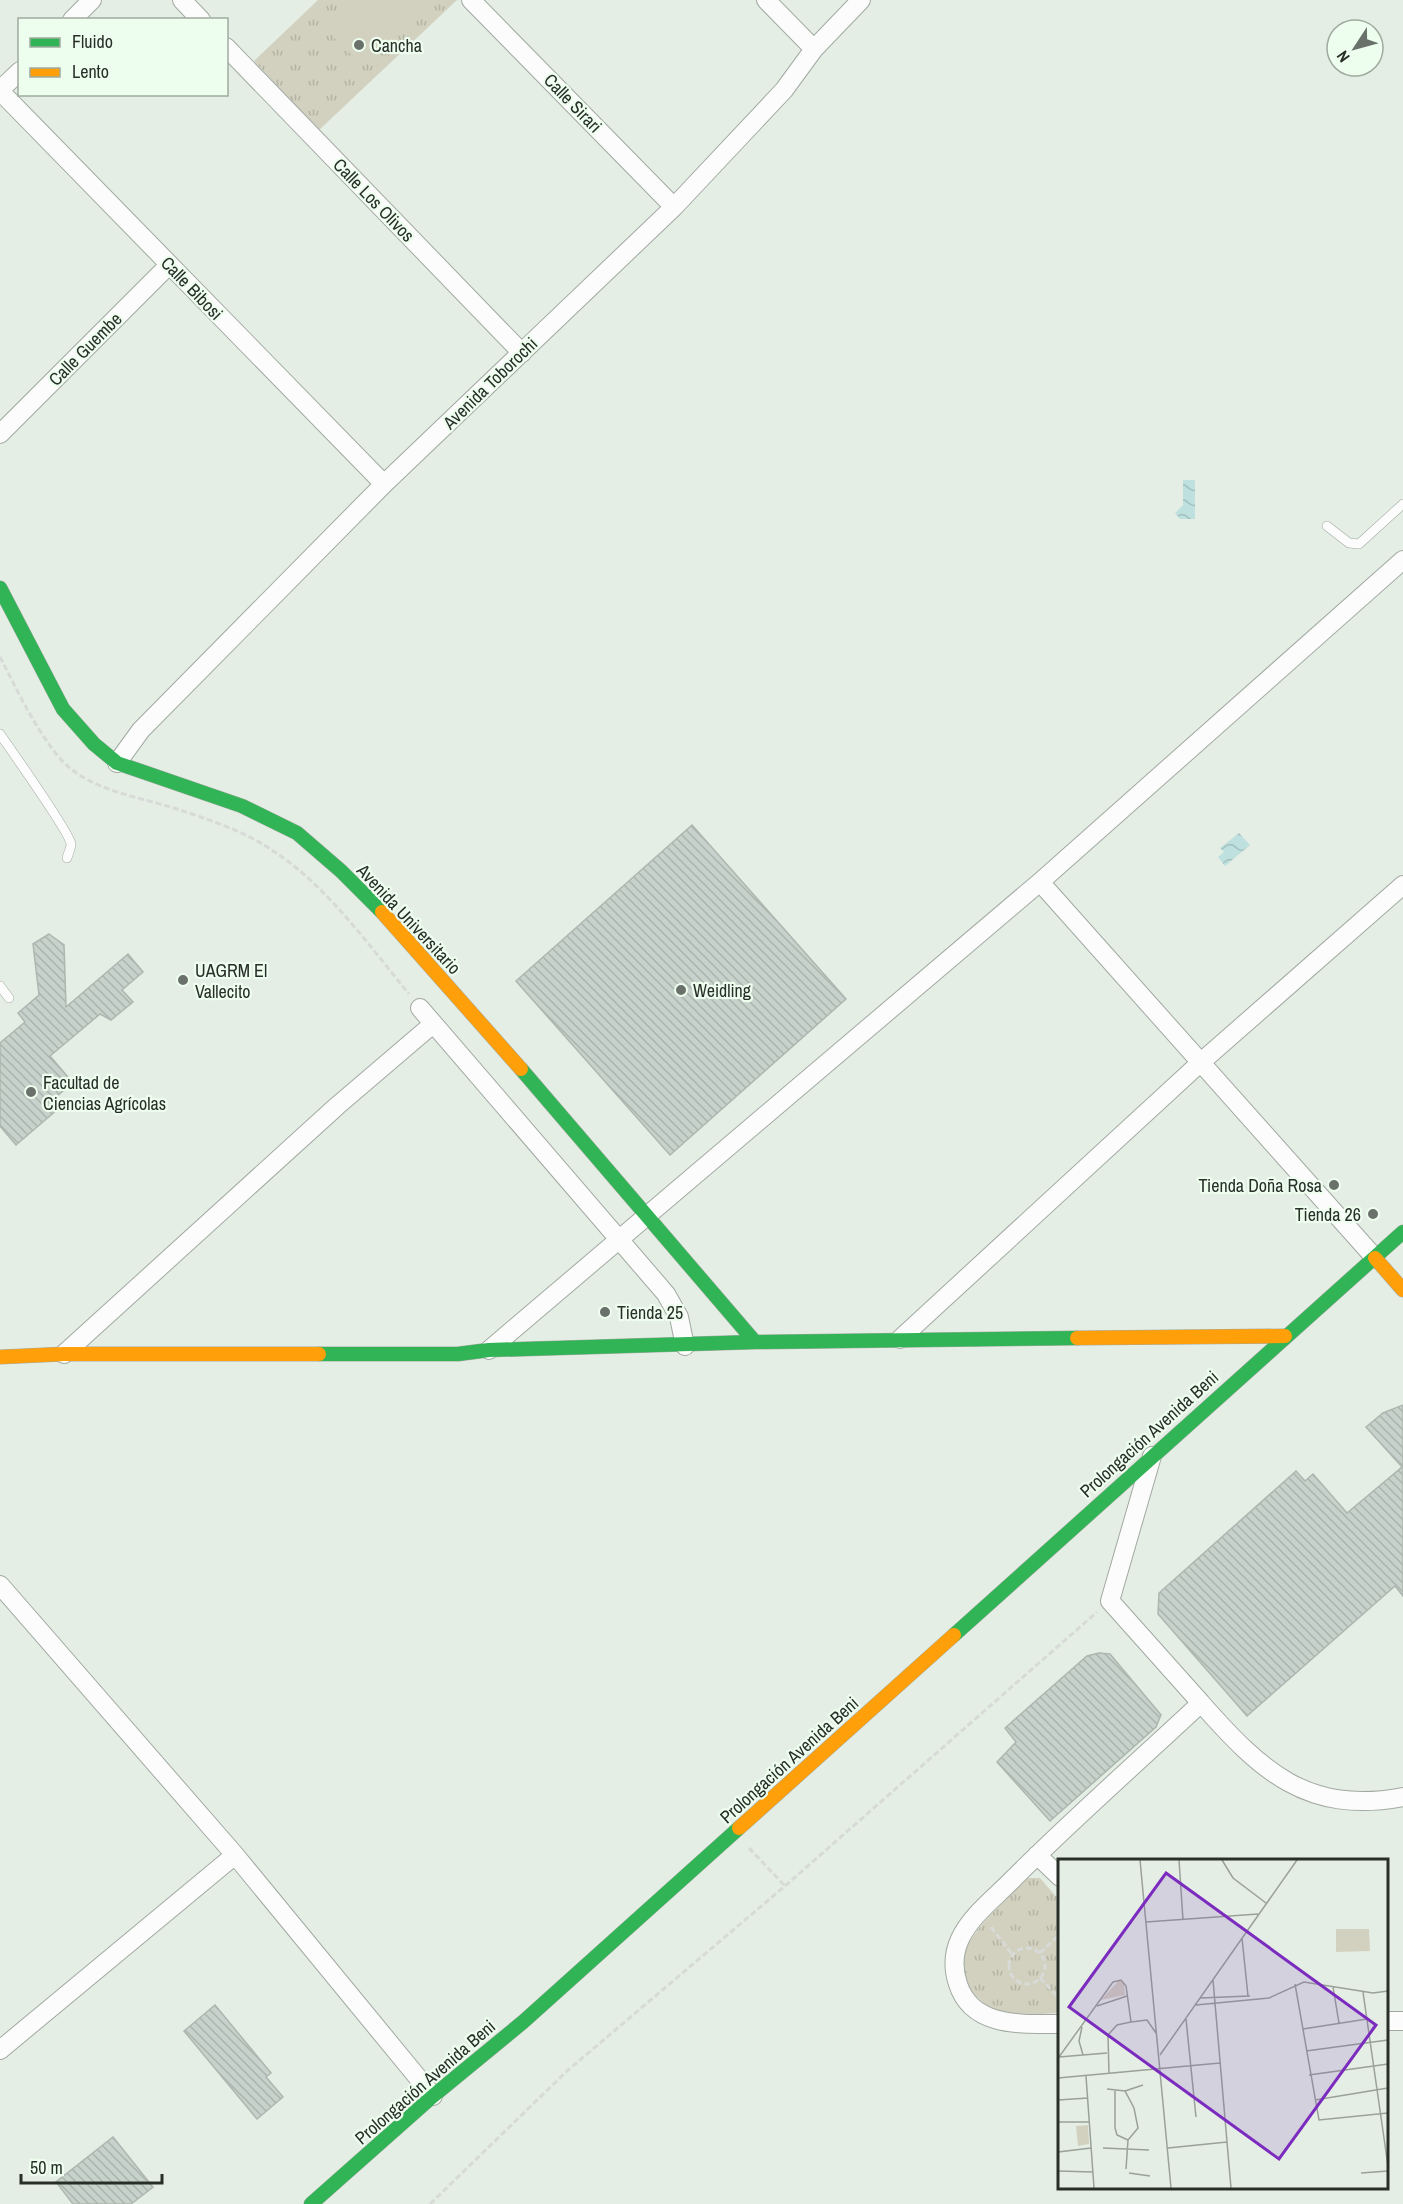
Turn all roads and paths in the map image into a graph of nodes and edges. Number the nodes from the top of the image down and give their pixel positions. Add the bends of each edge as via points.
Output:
1 (92, 0) edge
2 (182, 0) edge
3 (471, 0) edge
4 (766, 0) edge
5 (861, 0) edge
6 (74, 18) edge
7 (199, 18) edge
8 (228, 49) edge
9 (814, 49) junction
10 (18, 73) edge
11 (0, 90) edge
12 (674, 207) junction
13 (170, 265) junction
14 (522, 353) junction
15 (0, 434) edge
16 (384, 484) junction
17 (1403, 504) edge
18 (1327, 526) dead end
19 (1403, 560) edge
20 (0, 588) edge
21 (0, 657) edge
22 (0, 734) edge
23 (117, 763) junction
24 (67, 858) dead end
25 (1040, 882) junction
26 (1403, 885) edge
27 (0, 986) edge
28 (9, 998) dead end
29 (420, 1008) joint
30 (433, 1024) junction
31 (1200, 1064) junction
32 (648, 1215) junction
33 (1403, 1232) edge
34 (621, 1239) junction
35 (1375, 1258) junction
36 (1403, 1290) edge
37 (1285, 1336) junction
38 (900, 1340) junction
39 (755, 1342) junction
40 (685, 1346) junction
41 (489, 1350) junction
42 (64, 1354) junction
43 (0, 1357) edge
44 (1152, 1455) junction
45 (0, 1585) edge
46 (1110, 1601) junction
47 (1201, 1704) junction
48 (1403, 1797) edge
49 (734, 1833) junction
50 (235, 1855) junction
51 (1038, 1855) junction
52 (1058, 1876) edge
53 (785, 1886) junction
54 (978, 1914) junction
55 (1058, 1935) edge
56 (1040, 1953) junction
57 (1012, 1954) junction
58 (1040, 1978) junction
59 (1058, 1998) edge
60 (1058, 2024) edge
61 (0, 2049) edge
62 (434, 2096) junction
63 (311, 2204) edge
64 (430, 2204) edge

1 - 6 street
2 - 7 street
3 - 12 street, Calle Sirari
4 - 9 street
5 - 9 street, Avenida Toborochi
8 - 14 street, Calle Los Olivos
9 - 12 street, Avenida Toborochi via 784,90
10 - 11 street
11 - 13 street, Calle Bibosi
12 - 14 street, Avenida Toborochi
13 - 15 street, Calle Guembe
13 - 16 street, Calle Bibosi
14 - 16 street, Avenida Toborochi
16 - 23 street, Avenida Toborochi via 141,730
17 - 18 lane via 1359,544 1349,543
19 - 25 street
20 - 23 street, Avenida Universitario via 63,709
21 - 29 path via 22,701 58,757 86,778 117,793 180,810 261,843 291,862 351,923
22 - 24 lane via 62,824 71,843
23 - 32 street, Avenida Universitario via 242,807 297,833 384,914
25 - 31 street
25 - 32 street
26 - 31 street
27 - 28 lane
29 - 30 street
30 - 34 street
30 - 42 street
31 - 35 street
31 - 38 street
32 - 34 street
32 - 39 street, Avenida Universitario
33 - 35 street
34 - 40 street via 666,1294 679,1317
34 - 41 street
35 - 36 street
35 - 37 street, Prolongación Avenida Beni
37 - 38 street
37 - 44 street, Prolongación Avenida Beni
38 - 39 street
39 - 40 street
40 - 41 street
41 - 42 street via 458,1354
42 - 43 street
44 - 46 street
44 - 49 street, Prolongación Avenida Beni
45 - 50 street
46 - 47 street
46 - 53 path
47 - 48 street via 1235,1742 1284,1781 1346,1802
47 - 51 street
49 - 53 path
49 - 62 street, Prolongación Avenida Beni
50 - 61 street
50 - 62 street
51 - 52 street
51 - 54 street
53 - 64 path via 567,2071
54 - 57 path
54 - 60 street via 956,1952 954,1966 961,1994 982,2014 997,2021
55 - 56 path
56 - 57 path via 1023,1947
56 - 58 path via 1045,1963
57 - 58 path via 1009,1972 1017,1981 1029,1984
58 - 59 path
62 - 63 street, Prolongación Avenida Beni

